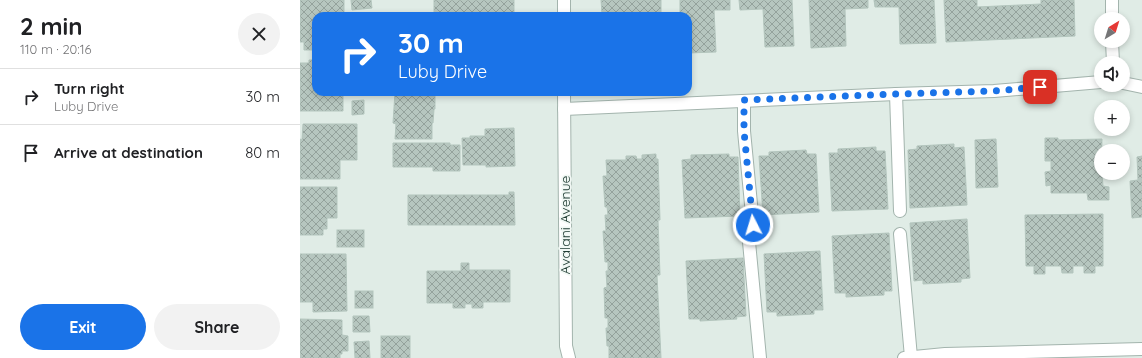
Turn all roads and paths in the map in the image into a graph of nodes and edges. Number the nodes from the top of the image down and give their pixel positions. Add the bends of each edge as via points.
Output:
1 (564, 0) edge
2 (1112, 0) edge
3 (564, 12) edge
4 (1112, 12) edge
5 (1094, 83) edge
6 (1130, 84) edge
7 (1142, 86) edge
8 (896, 94) junction
9 (564, 96) edge
10 (744, 100) junction
11 (564, 109) junction
12 (900, 211) dead end
13 (753, 225) dead end
14 (900, 234) dead end
15 (748, 242) dead end
16 (1138, 352) edge
17 (945, 356) edge
18 (569, 358) edge
19 (760, 358) edge
20 (907, 358) edge

1 - 3 street
2 - 4 street
5 - 8 street via 994,91
6 - 7 street
8 - 10 street
8 - 12 street
9 - 11 street, Avalani Avenue
10 - 11 street
10 - 13 street via 744,131
11 - 18 street, Avalani Avenue via 566,346
14 - 20 street
15 - 19 street
16 - 17 street
17 - 20 street

